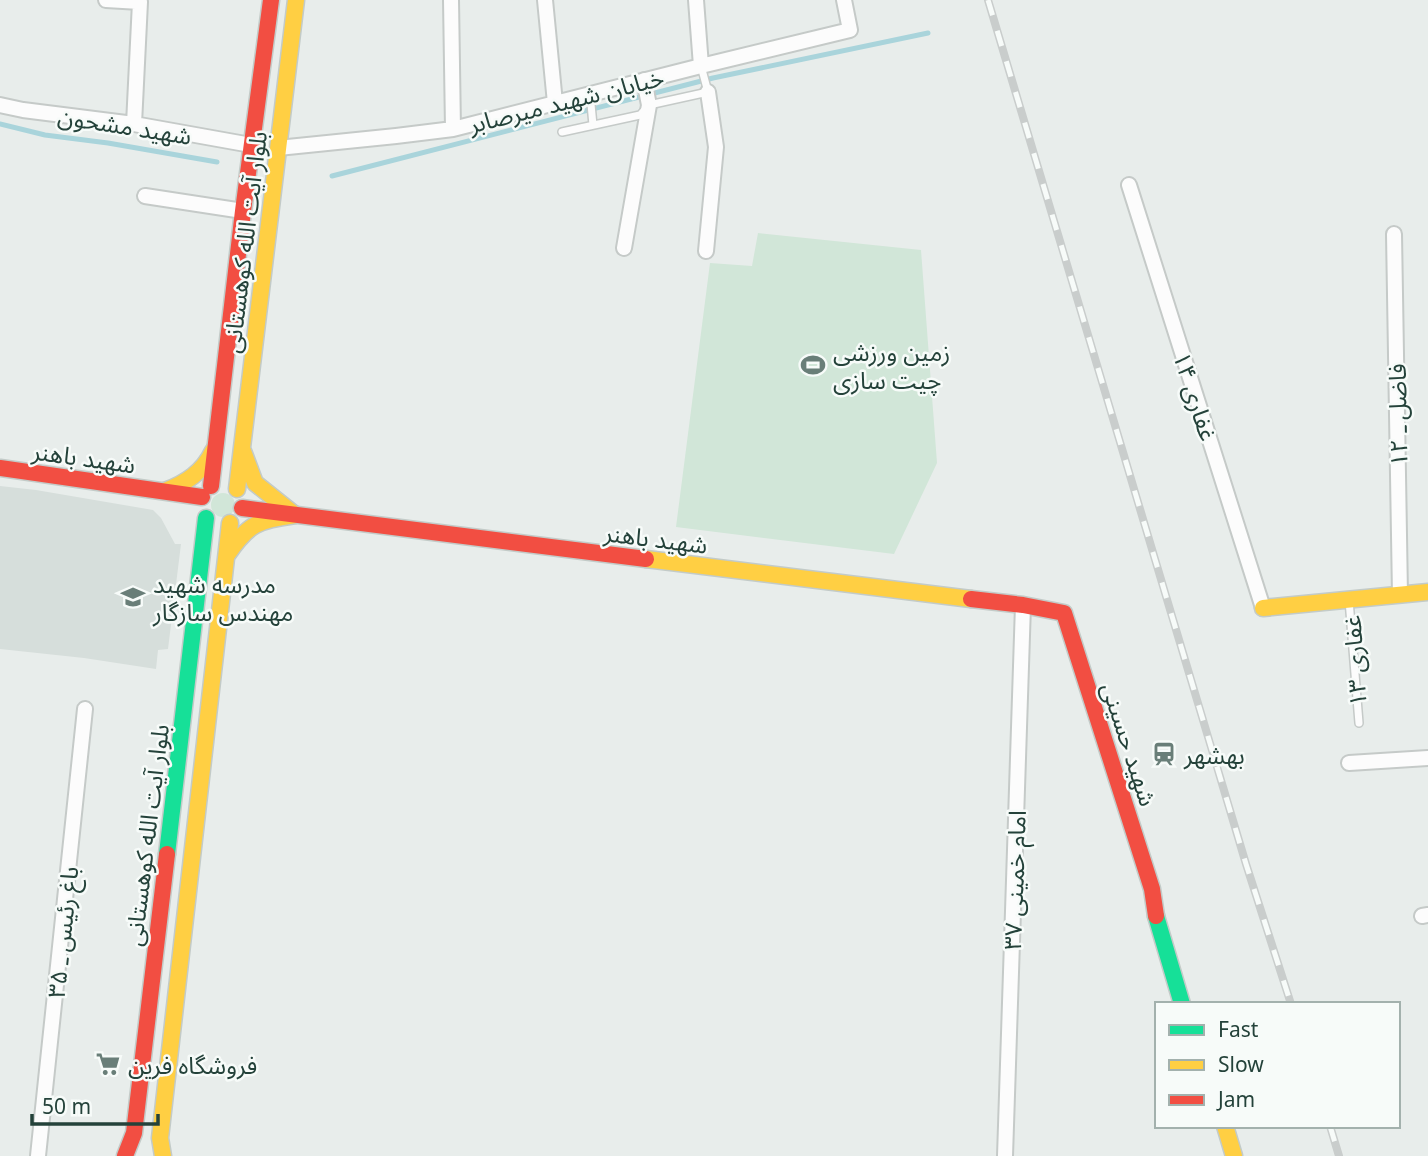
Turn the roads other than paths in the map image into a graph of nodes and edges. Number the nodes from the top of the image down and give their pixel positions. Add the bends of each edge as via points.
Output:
1 (106, 0) edge
2 (271, 0) edge
3 (296, 0) edge
4 (451, 0) edge
5 (545, 0) edge
6 (696, 0) edge
7 (844, 0) edge
8 (701, 66) junction
9 (644, 80) junction
10 (708, 92) junction
11 (590, 94) junction
12 (555, 103) junction
13 (0, 105) edge
14 (649, 105) junction
15 (134, 124) junction
16 (593, 125) junction
17 (453, 129) junction
18 (562, 132) dead end
19 (251, 145) junction
20 (278, 148) junction
21 (1129, 185) dead end
22 (145, 196) dead end
23 (243, 211) junction
24 (1394, 234) dead end
25 (624, 248) dead end
26 (706, 251) dead end
27 (216, 444) junction
28 (242, 447) junction
29 (0, 468) edge
30 (237, 489) junction
31 (165, 491) junction
32 (206, 491) junction
33 (242, 508) junction
34 (295, 515) junction
35 (206, 518) junction
36 (230, 523) junction
37 (225, 558) junction
38 (1428, 592) edge
39 (1400, 595) junction
40 (1349, 600) junction
41 (1023, 604) junction
42 (1263, 608) joint
43 (1065, 613) joint
44 (85, 709) dead end
45 (1359, 723) dead end
46 (1428, 758) edge
47 (1349, 762) dead end
48 (1152, 889) junction
49 (1181, 1002) edge
50 (1194, 1002) edge
51 (1226, 1128) edge
52 (134, 1133) junction
53 (160, 1138) junction
54 (38, 1156) edge
55 (125, 1156) edge
56 (163, 1156) edge
57 (1005, 1156) edge
58 (1234, 1156) edge

1 - 15 street via 140,2
2 - 19 main road, بلوار آیت الله کوهستانی
3 - 20 main road, بلوار آیت الله کوهستانی
4 - 17 street
5 - 12 street
6 - 8 street
7 - 8 street, خیابان شهید میرصابر via 850,30
8 - 9 street, خیابان شهید میرصابر
8 - 10 lane
9 - 11 street, خیابان شهید میرصابر
9 - 14 street
10 - 14 lane
10 - 26 street via 716,148
11 - 12 street, خیابان شهید میرصابر
11 - 16 lane
12 - 17 street, خیابان شهید میرصابر
13 - 15 street, شهید مشحون
14 - 16 lane via 640,115
14 - 25 street
15 - 19 street, شهید مشحون
16 - 18 lane
17 - 20 street, خیابان شهید میرصابر
19 - 23 main road, بلوار آیت الله کوهستانی
20 - 28 main road, بلوار آیت الله کوهستانی
21 - 42 street, غفاری ۱۴
22 - 23 street
23 - 27 main road, بلوار آیت الله کوهستانی
24 - 39 street, فاضل ـ ۱۲
27 - 31 main road via 200,471
27 - 32 main road, بلوار آیت الله کوهستانی
28 - 30 main road, بلوار آیت الله کوهستانی
28 - 34 main road via 255,483
29 - 31 main road, شهید باهنر
30 - 32 main road via 225,483
30 - 33 main road
31 - 32 main road, شهید باهنر
32 - 35 main road via 201,508
33 - 34 main road, شهید باهنر
33 - 36 main road
34 - 37 main road via 253,524
34 - 41 main road, شهید باهنر
35 - 36 main road via 217,524
35 - 52 main road, بلوار آیت الله کوهستانی
36 - 37 main road, بلوار آیت الله کوهستانی
37 - 53 main road, بلوار آیت الله کوهستانی
38 - 39 main road
39 - 40 main road
40 - 42 main road
40 - 45 lane, غفاری ۱۳
41 - 43 main road, شهید باهنر
41 - 57 street, امام خمینی ۳۷
43 - 48 main road, شهید حسینی
44 - 54 street, باغ رئیس ـ ۳۵
46 - 47 street
48 - 49 main road, شهید حسینی via 1154,911
48 - 50 main road, شهید حسینی via 1167,907
51 - 58 main road
52 - 53 main road via 136,1143 144,1149 155,1146
52 - 55 main road, بلوار آیت الله کوهستانی
53 - 56 main road, بلوار آیت الله کوهستانی

